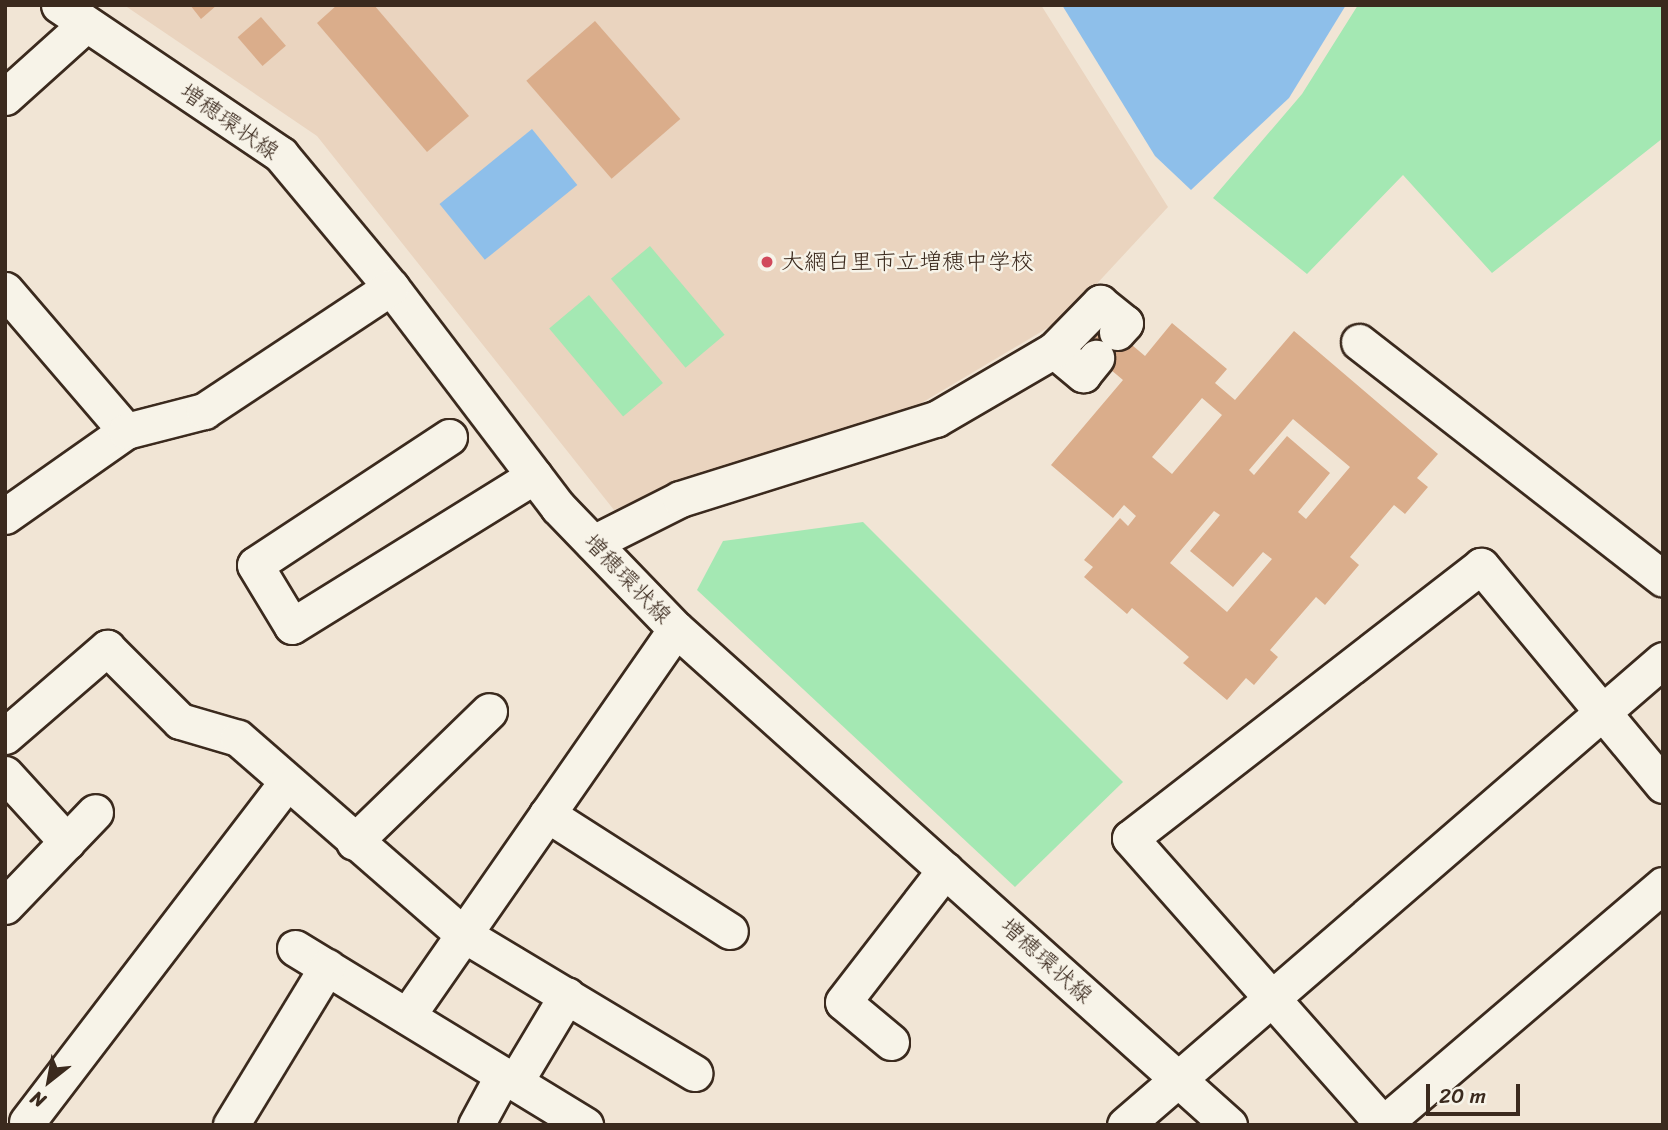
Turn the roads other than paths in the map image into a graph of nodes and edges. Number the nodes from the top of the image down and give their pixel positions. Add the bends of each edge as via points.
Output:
1 (72, 15) edge
2 (5, 97) edge
3 (391, 288) junction
4 (5, 290) edge
5 (1359, 342) dead end
6 (1054, 350) junction
7 (126, 431) junction
8 (449, 437) dead end
9 (534, 476) junction
10 (5, 516) edge
11 (593, 543) junction
12 (1663, 579) edge
13 (676, 629) junction
14 (1663, 660) edge
15 (489, 711) dead end
16 (1602, 712) junction
17 (5, 736) edge
18 (5, 774) edge
19 (287, 782) junction
20 (1663, 785) edge
21 (95, 812) dead end
22 (547, 814) junction
23 (66, 842) junction
24 (354, 842) junction
25 (945, 870) junction
26 (1663, 885) edge
27 (5, 906) edge
28 (730, 931) dead end
29 (463, 934) junction
30 (295, 948) dead end
31 (327, 967) junction
32 (568, 995) junction
33 (1272, 998) junction
34 (407, 1016) junction
35 (891, 1042) dead end
36 (694, 1073) dead end
37 (509, 1078) junction
38 (1179, 1079) junction
39 (27, 1122) dead end
40 (231, 1125) edge
41 (476, 1125) edge
42 (585, 1125) edge
43 (1125, 1125) edge
44 (1228, 1125) edge

1 - 2 street
1 - 3 street, 増穂環状線 via 281,155
3 - 7 street via 204,411
3 - 9 street, 増穂環状線
4 - 7 street
5 - 12 street
6 - 6 street via 1083,374 1125,323 1100,303
6 - 11 street via 915,428 680,499
7 - 10 street
8 - 9 street via 255,565 292,626
9 - 11 street, 増穂環状線
11 - 13 street, 増穂環状線
13 - 22 street
13 - 25 street, 増穂環状線
14 - 16 street
15 - 24 street
16 - 20 street
16 - 33 street
16 - 33 street via 1481,566 1130,838
17 - 19 street via 107,648 180,722 238,738
18 - 23 street
19 - 24 street
19 - 39 street
21 - 23 street
22 - 28 street
22 - 29 street
23 - 27 street
24 - 29 street
25 - 35 street via 843,1002
25 - 38 street, 増穂環状線
26 - 33 street via 1383,1124
29 - 32 street
29 - 34 street
30 - 31 street
31 - 34 street
31 - 40 street
32 - 36 street
32 - 37 street
33 - 38 street
34 - 37 street
37 - 41 street
37 - 42 street
38 - 43 street
38 - 44 street, 増穂環状線

